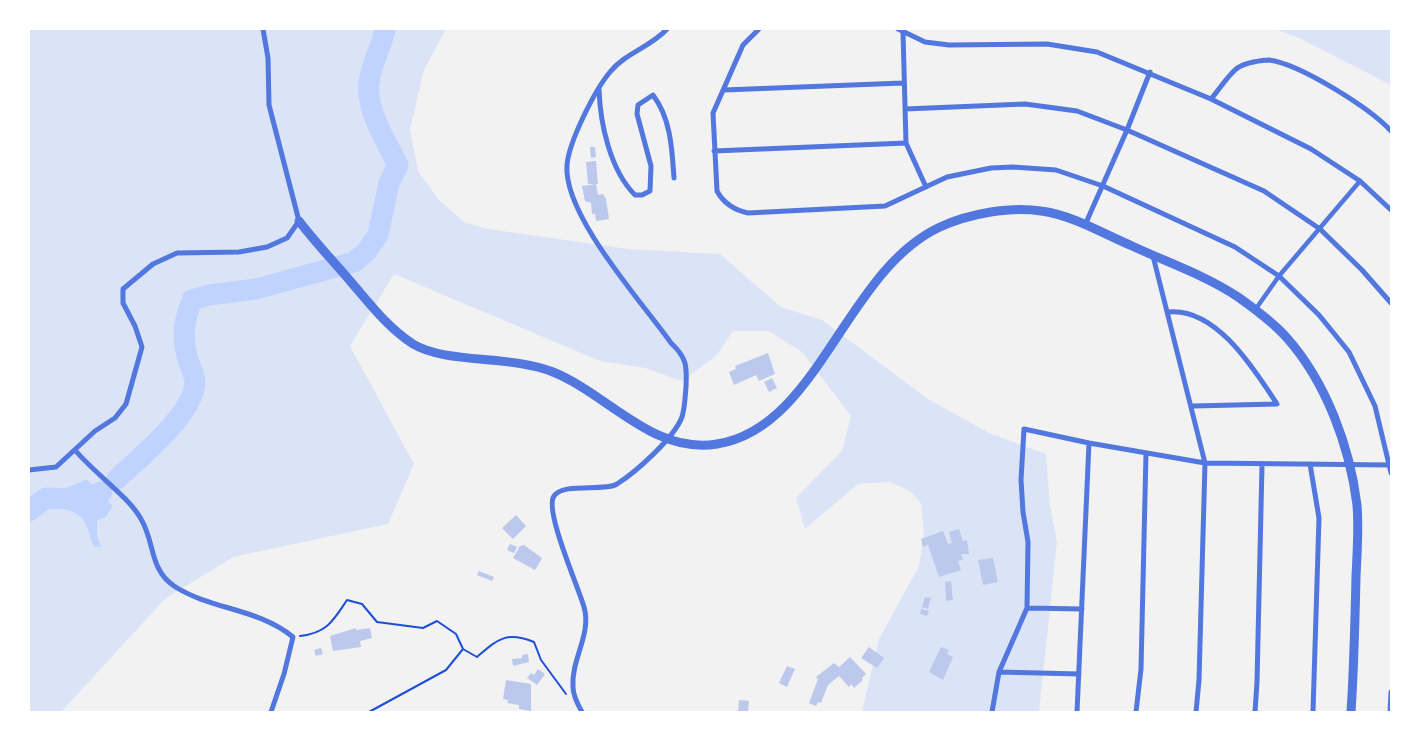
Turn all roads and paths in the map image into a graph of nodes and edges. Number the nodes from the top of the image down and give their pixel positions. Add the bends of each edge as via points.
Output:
1 (264, 29) edge
2 (667, 29) edge
3 (759, 29) edge
4 (900, 30) edge
5 (1150, 72) junction
6 (903, 83) junction
7 (599, 89) junction
8 (724, 90) junction
9 (1211, 99) junction
10 (905, 109) junction
11 (1127, 130) junction
12 (1391, 131) edge
13 (906, 143) junction
14 (714, 151) junction
15 (674, 178) dead end
16 (1360, 181) junction
17 (1103, 186) junction
18 (926, 187) junction
19 (1391, 210) edge
20 (300, 221) junction
21 (1085, 225) junction
22 (1320, 229) junction
23 (1153, 256) junction
24 (1279, 276) junction
25 (1391, 303) edge
26 (1255, 310) junction
27 (1168, 312) junction
28 (1193, 406) junction
29 (1089, 443) junction
30 (76, 450) junction
31 (1146, 453) junction
32 (1205, 463) junction
33 (1310, 464) junction
34 (1350, 464) junction
35 (1262, 465) junction
36 (1391, 465) edge
37 (29, 470) edge
38 (1391, 474) edge
39 (1027, 608) junction
40 (1082, 609) junction
41 (292, 637) junction
42 (463, 650) junction
43 (999, 672) junction
44 (1079, 674) junction
45 (1391, 692) edge
46 (576, 700) junction
47 (271, 712) edge
48 (369, 712) edge
49 (582, 712) edge
50 (992, 712) edge
51 (1077, 712) edge
52 (1136, 712) edge
53 (1196, 712) edge
54 (1255, 712) edge
55 (1313, 712) edge
56 (1351, 712) edge
57 (1390, 712) edge

1 - 20 street via 268,105
2 - 7 street via 622,60
3 - 8 street via 743,45
4 - 5 street via 925,42 949,45 1047,44 1098,52
4 - 6 street
5 - 9 street
5 - 11 street
6 - 8 street
6 - 10 street
7 - 15 street via 600,119 626,186 635,195 650,190 651,166 637,114 638,105 653,95 663,108 672,147
7 - 46 street via 592,98 570,153 567,165 572,190 602,252 682,354 687,371 681,418 649,457 614,486 558,492 553,497 554,523 577,582 588,623 574,672
8 - 14 street via 713,113
9 - 12 street via 1238,67 1268,60 1304,73 1339,92 1382,121
9 - 16 street via 1311,149
10 - 11 street via 1025,104 1077,111
10 - 13 street
11 - 17 street
11 - 22 street via 1264,191
13 - 14 street
13 - 18 street
14 - 18 street via 717,192 723,201 740,212 878,207
16 - 19 street
16 - 22 street
17 - 18 street via 1056,170 1013,167 970,172
17 - 21 street
17 - 24 street via 1235,247
20 - 21 street via 380,315 418,347 440,354 519,362 552,371 658,436 691,446 744,438 769,422 799,388 883,270 908,246 940,227 986,212 1039,210
20 - 30 street via 287,238 267,247 239,252 178,253 153,264 123,289 123,303 136,326 142,347 138,366 126,404 115,418 95,431
21 - 23 street
22 - 24 street
22 - 25 street
23 - 26 street via 1211,281
23 - 27 street
24 - 26 street
24 - 36 street via 1318,314 1349,352 1375,406
26 - 34 street via 1287,338 1309,370 1342,434
27 - 28 street
27 - 28 street via 1181,310 1226,336 1248,360 1277,404
28 - 32 street
29 - 31 street
29 - 39 street via 1024,429 1021,480 1028,542
29 - 40 street
30 - 37 street via 56,467
30 - 41 street via 142,520 160,575 200,598 280,626
31 - 32 street
31 - 52 street via 1141,669
32 - 35 street
32 - 53 street
33 - 34 street
33 - 35 street
33 - 55 street via 1319,518
34 - 36 street
34 - 56 street via 1357,507
35 - 54 street
36 - 38 street
39 - 40 street
39 - 43 street
40 - 44 street
41 - 42 path via 311,635 330,626 347,600 362,604 376,622 423,628 437,621 456,634
41 - 47 street
42 - 46 path via 477,657 499,638 517,636 534,642 541,660 563,692
42 - 48 path via 446,670
43 - 44 street
43 - 50 street
44 - 51 street
45 - 57 street
46 - 49 street

